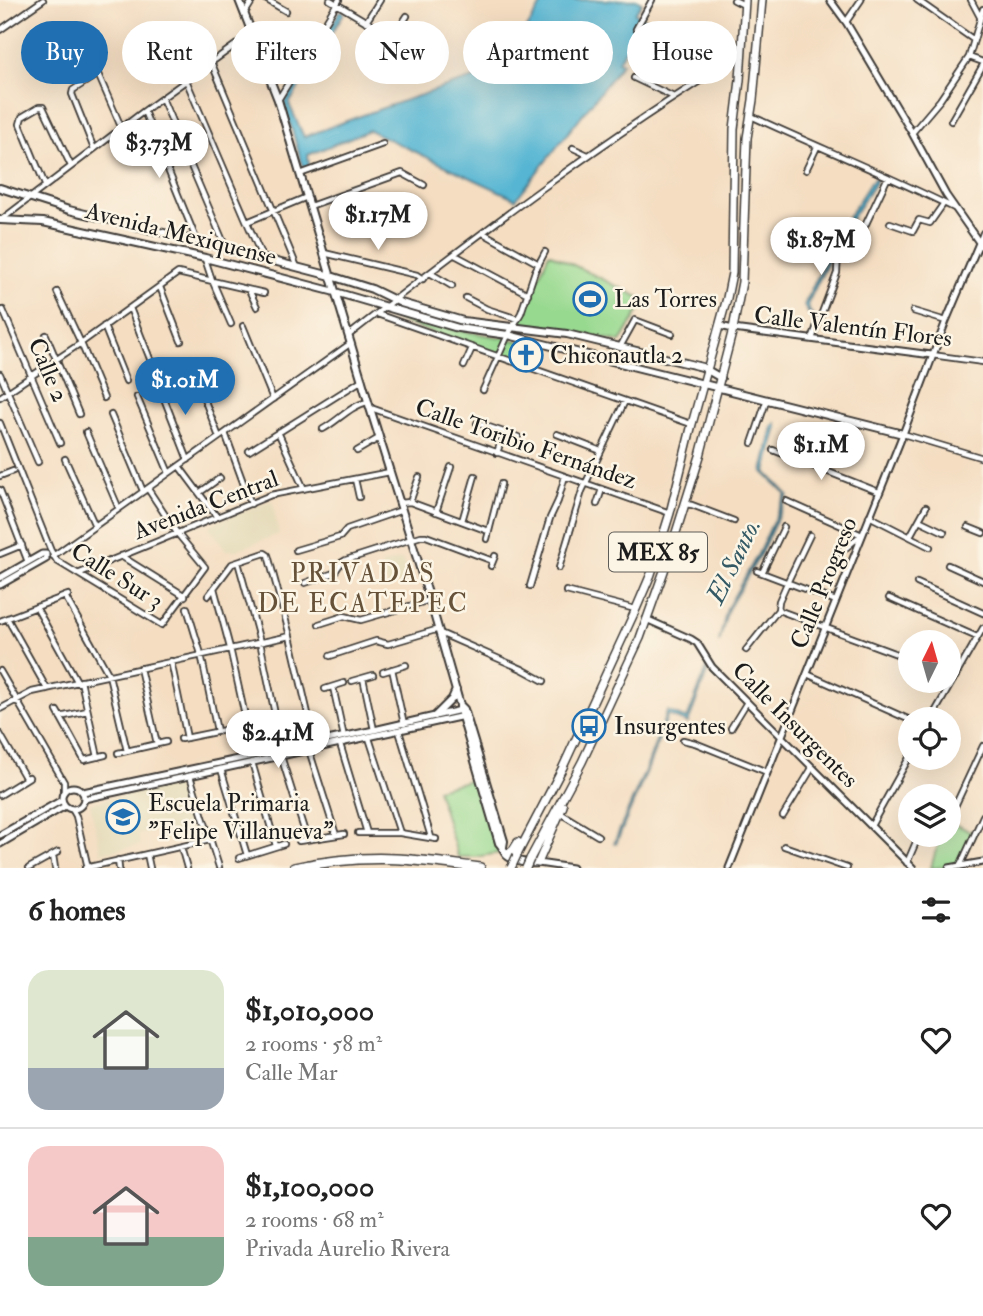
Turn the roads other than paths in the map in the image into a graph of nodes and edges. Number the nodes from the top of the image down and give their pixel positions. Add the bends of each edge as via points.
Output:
1 (43, 0) edge
2 (239, 0) edge
3 (253, 0) edge
4 (267, 0) edge
5 (330, 0) edge
6 (380, 0) edge
7 (652, 0) edge
8 (734, 0) edge
9 (762, 0) edge
10 (830, 0) edge
11 (861, 0) edge
12 (918, 0) edge
13 (971, 0) edge
14 (338, 2) edge
15 (745, 2) edge
16 (983, 9) edge
17 (286, 11) dead end
18 (245, 13) junction
19 (407, 16) dead end
20 (980, 18) junction
21 (248, 21) edge
22 (365, 21) edge
23 (367, 21) edge
24 (404, 21) edge
25 (640, 21) edge
26 (846, 22) junction
27 (0, 30) edge
28 (974, 40) junction
29 (231, 50) edge
30 (741, 55) junction
31 (737, 57) edge
32 (969, 57) junction
33 (217, 60) edge
34 (983, 64) edge
35 (217, 76) edge
36 (181, 84) edge
37 (188, 84) edge
38 (272, 84) edge
39 (647, 84) edge
40 (694, 84) edge
41 (675, 97) junction
42 (162, 98) junction
43 (278, 100) junction
44 (144, 111) junction
45 (750, 115) junction
46 (951, 121) dead end
47 (122, 129) junction
48 (912, 133) junction
49 (383, 144) dead end
50 (817, 147) junction
51 (573, 148) dead end
52 (94, 149) junction
53 (588, 156) junction
54 (71, 166) junction
55 (806, 170) dead end
56 (300, 174) junction
57 (888, 177) junction
58 (45, 185) junction
59 (424, 185) dead end
60 (0, 188) edge
61 (307, 197) junction
62 (29, 198) junction
63 (944, 203) junction
64 (310, 206) junction
65 (954, 208) junction
66 (274, 210) junction
67 (1, 220) edge
68 (247, 222) junction
69 (890, 223) dead end
70 (851, 227) dead end
71 (864, 228) dead end
72 (483, 233) junction
73 (983, 233) edge
74 (197, 241) junction
75 (981, 245) edge
76 (226, 248) junction
77 (545, 251) dead end
78 (324, 253) junction
79 (455, 255) junction
80 (262, 257) junction
81 (205, 258) junction
82 (539, 264) junction
83 (298, 267) junction
84 (430, 273) junction
85 (331, 275) junction
86 (423, 279) junction
87 (212, 280) junction
88 (452, 286) dead end
89 (160, 287) junction
90 (249, 289) junction
91 (57, 292) dead end
92 (335, 292) junction
93 (264, 293) dead end
94 (528, 294) junction
95 (466, 298) dead end
96 (394, 301) junction
97 (257, 307) dead end
98 (387, 307) junction
99 (130, 308) junction
100 (3, 310) dead end
101 (913, 311) dead end
102 (377, 314) junction
103 (518, 320) junction
104 (946, 321) junction
105 (231, 324) dead end
106 (104, 326) junction
107 (243, 326) dead end
108 (720, 326) junction
109 (513, 327) junction
110 (733, 329) junction
111 (673, 334) dead end
112 (46, 335) dead end
113 (508, 335) junction
114 (350, 339) junction
115 (812, 340) junction
116 (181, 341) dead end
117 (81, 343) junction
118 (620, 347) junction
119 (472, 348) junction
120 (932, 355) junction
121 (498, 356) junction
122 (56, 360) junction
123 (983, 362) edge
124 (152, 364) dead end
125 (464, 366) dead end
126 (708, 370) junction
127 (0, 374) edge
128 (32, 377) junction
129 (720, 377) junction
130 (362, 380) junction
131 (126, 381) dead end
132 (158, 383) dead end
133 (704, 384) junction
134 (718, 387) junction
135 (483, 390) dead end
136 (8, 393) junction
137 (203, 396) dead end
138 (0, 397) edge
139 (137, 397) dead end
140 (104, 398) dead end
141 (273, 399) junction
142 (767, 400) junction
143 (625, 401) junction
144 (369, 405) junction
145 (79, 414) dead end
146 (111, 415) dead end
147 (0, 423) edge
148 (477, 423) dead end
149 (692, 424) junction
150 (323, 429) dead end
151 (86, 432) dead end
152 (278, 432) junction
153 (504, 432) junction
154 (225, 433) junction
155 (556, 433) dead end
156 (903, 434) junction
157 (219, 437) junction
158 (518, 437) dead end
159 (379, 438) junction
160 (60, 443) dead end
161 (752, 443) dead end
162 (773, 450) dead end
163 (249, 451) dead end
164 (357, 451) dead end
165 (601, 451) junction
166 (497, 453) junction
167 (983, 458) edge
168 (65, 459) dead end
169 (188, 460) junction
170 (38, 462) dead end
171 (179, 466) junction
172 (451, 467) dead end
173 (13, 471) dead end
174 (390, 472) junction
175 (169, 473) junction
176 (0, 476) edge
177 (475, 476) dead end
178 (565, 476) junction
179 (419, 477) dead end
180 (220, 478) dead end
181 (355, 479) junction
182 (586, 483) junction
183 (501, 484) dead end
184 (303, 489) junction
185 (602, 489) junction
186 (0, 490) edge
187 (145, 490) junction
188 (879, 492) junction
189 (199, 493) junction
190 (359, 497) dead end
191 (410, 502) junction
192 (786, 502) dead end
193 (251, 504) junction
194 (597, 504) dead end
195 (684, 504) junction
196 (402, 506) junction
197 (926, 507) dead end
198 (119, 509) junction
199 (436, 512) junction
200 (670, 513) junction
201 (869, 516) junction
202 (217, 517) junction
203 (919, 520) junction
204 (461, 521) junction
205 (734, 521) dead end
206 (94, 526) junction
207 (784, 527) dead end
208 (968, 527) dead end
209 (488, 531) junction
210 (944, 532) dead end
211 (177, 533) junction
212 (983, 533) edge
213 (810, 535) dead end
214 (862, 535) junction
215 (910, 536) junction
216 (412, 539) junction
217 (487, 539) dead end
218 (22, 545) junction
219 (930, 547) dead end
220 (296, 551) dead end
221 (840, 553) dead end
222 (0, 554) edge
223 (53, 556) junction
224 (121, 556) junction
225 (493, 561) dead end
226 (28, 562) junction
227 (238, 562) junction
228 (948, 565) dead end
229 (559, 568) dead end
230 (79, 573) junction
231 (0, 578) edge
232 (983, 581) edge
233 (305, 583) dead end
234 (787, 583) junction
235 (917, 583) dead end
236 (0, 585) edge
237 (530, 586) dead end
238 (214, 587) junction
239 (566, 591) dead end
240 (185, 596) junction
241 (208, 596) dead end
242 (890, 597) dead end
243 (430, 600) junction
244 (836, 601) junction
245 (36, 607) junction
246 (187, 608) dead end
247 (636, 609) junction
248 (778, 610) junction
249 (983, 613) edge
250 (8, 618) junction
251 (646, 619) junction
252 (0, 621) edge
253 (319, 624) dead end
254 (825, 627) junction
255 (983, 628) edge
256 (440, 631) junction
257 (290, 636) junction
258 (977, 637) junction
259 (260, 642) junction
260 (230, 648) junction
261 (746, 650) dead end
262 (201, 654) junction
263 (898, 654) edge
264 (330, 656) dead end
265 (171, 661) junction
266 (406, 665) dead end
267 (961, 667) edge
268 (140, 668) junction
269 (393, 669) junction
270 (0, 671) edge
271 (383, 672) dead end
272 (109, 674) junction
273 (807, 674) junction
274 (373, 675) dead end
275 (363, 678) junction
276 (79, 681) junction
277 (352, 681) dead end
278 (544, 681) dead end
279 (344, 683) dead end
280 (334, 687) junction
281 (47, 689) junction
282 (325, 690) dead end
283 (456, 690) junction
284 (16, 700) junction
285 (747, 702) junction
286 (0, 709) edge
287 (57, 711) dead end
288 (87, 711) junction
289 (462, 711) junction
290 (898, 714) edge
291 (435, 716) junction
292 (60, 717) junction
293 (284, 717) dead end
294 (276, 719) junction
295 (404, 724) junction
296 (247, 725) junction
297 (239, 727) dead end
298 (732, 728) dead end
299 (225, 730) dead end
300 (374, 730) junction
301 (217, 731) junction
302 (399, 731) junction
303 (0, 734) edge
304 (344, 737) junction
305 (782, 737) junction
306 (369, 738) junction
307 (682, 740) dead end
308 (166, 742) dead end
309 (157, 744) junction
310 (340, 744) junction
311 (983, 746) edge
312 (313, 747) junction
313 (127, 751) junction
314 (118, 753) dead end
315 (104, 755) dead end
316 (281, 756) junction
317 (98, 757) junction
318 (252, 762) junction
319 (582, 762) junction
320 (563, 766) junction
321 (812, 768) junction
322 (221, 769) junction
323 (902, 770) edge
324 (767, 772) junction
325 (190, 776) junction
326 (64, 782) junction
327 (71, 787) junction
328 (64, 790) junction
329 (961, 793) edge
330 (0, 795) edge
331 (84, 796) junction
332 (63, 803) junction
333 (75, 808) junction
334 (560, 813) junction
335 (783, 816) dead end
336 (983, 816) edge
337 (871, 826) junction
338 (358, 833) dead end
339 (367, 833) junction
340 (400, 833) junction
341 (344, 834) dead end
342 (0, 835) edge
343 (336, 835) junction
344 (598, 836) dead end
345 (307, 839) junction
346 (211, 840) junction
347 (299, 841) dead end
348 (0, 844) edge
349 (284, 844) dead end
350 (276, 846) junction
351 (784, 846) dead end
352 (181, 847) junction
353 (914, 847) edge
354 (147, 854) junction
355 (247, 855) junction
356 (507, 855) junction
357 (239, 858) dead end
358 (118, 860) junction
359 (983, 862) edge
360 (538, 863) junction
361 (907, 863) junction
362 (960, 866) junction
363 (221, 867) edge
364 (29, 868) edge
365 (55, 868) edge
366 (87, 868) edge
367 (119, 868) edge
368 (150, 868) edge
369 (187, 868) edge
370 (294, 868) edge
371 (480, 868) edge
372 (511, 868) edge
373 (526, 868) edge
374 (572, 868) edge
375 (729, 868) edge
376 (847, 868) edge
377 (913, 868) edge
378 (950, 868) edge

1 - 27 street
2 - 18 main road
3 - 18 street
4 - 17 street
5 - 14 street
6 - 23 street
7 - 25 street
8 - 15 street
9 - 45 main road, MEX 85
10 - 26 street
11 - 26 street
12 - 28 street
13 - 20 street
14 - 22 street
14 - 43 street
15 - 30 main road, MEX 85
16 - 20 street
18 - 21 main road
19 - 24 street
20 - 28 street
26 - 48 street
28 - 32 street
29 - 33 street
30 - 31 street
30 - 108 main road, MEX 85 via 734,129 732,273
32 - 34 street
32 - 48 street
34 - 46 street
35 - 66 street
36 - 42 street
37 - 68 street
38 - 43 main road
39 - 41 street
40 - 41 street
41 - 53 street
42 - 44 street
42 - 76 street
43 - 56 main road
44 - 47 street
44 - 74 street
45 - 50 street
45 - 110 main road, MEX 85 via 742,282
47 - 52 street
47 - 52 street via 98,74 72,91
48 - 65 street
49 - 56 street
50 - 55 street
50 - 57 street
51 - 53 street
52 - 54 street
53 - 72 street
54 - 58 street
54 - 58 street via 43,107 22,117 20,124
56 - 61 main road
57 - 63 street
57 - 71 street
58 - 62 street
59 - 64 street via 399,173
60 - 62 main road, Avenida Mexiquense
61 - 64 main road
61 - 66 street
62 - 67 street
62 - 74 main road, Avenida Mexiquense
63 - 65 street
63 - 69 street via 930,223 919,220 913,231
64 - 78 main road
65 - 75 street
66 - 68 street
66 - 83 street
67 - 81 main road, Avenida Mexiquense via 55,224
68 - 80 street
70 - 115 street via 838,253 837,273
72 - 79 street
72 - 82 street
73 - 75 street, Calle Progreso
74 - 76 main road, Avenida Mexiquense
75 - 104 street, Calle Progreso
76 - 80 main road, Avenida Mexiquense
77 - 82 street
78 - 85 main road
78 - 86 street
79 - 84 street
79 - 94 street
80 - 83 main road, Avenida Mexiquense
81 - 87 street
81 - 92 main road, Avenida Mexiquense
82 - 94 street
83 - 85 main road, Avenida Mexiquense
84 - 86 street
84 - 88 street
85 - 92 main road
85 - 96 main road, Avenida Mexiquense
86 - 96 street
87 - 89 street via 178,273
87 - 90 street
87 - 105 street
89 - 99 street
89 - 116 street
90 - 93 street
90 - 97 street
91 - 117 street
92 - 98 main road, Avenida Mexiquense
92 - 114 main road
94 - 103 street
95 - 103 street
96 - 98 street
96 - 109 main road, Avenida Mexiquense via 463,321
98 - 102 street
98 - 113 main road, Avenida Mexiquense via 458,328
99 - 106 street
99 - 124 street
100 - 128 street, Calle 2
101 - 104 street
102 - 114 street
102 - 119 street
103 - 109 street
104 - 120 street, Calle Progreso
106 - 117 street
106 - 131 street
107 - 141 street
108 - 110 street, Calle Valentín Flores
108 - 126 main road, MEX 85
109 - 113 street
109 - 118 main road, Avenida Mexiquense
110 - 115 street, Calle Valentín Flores
110 - 129 main road, MEX 85
111 - 118 street via 635,320
112 - 122 street
113 - 121 street
113 - 133 main road, Avenida Mexiquense
114 - 130 main road
114 - 141 street
115 - 120 street, Calle Valentín Flores
117 - 122 street
117 - 140 street
118 - 126 main road, Avenida Mexiquense
119 - 121 street
119 - 125 street
120 - 123 street, Calle Valentín Flores
120 - 156 street, Calle Progreso
121 - 135 street
121 - 143 street
122 - 128 street
122 - 145 street
126 - 129 main road, Avenida Mexiquense
126 - 133 main road, MEX 85
127 - 136 street
128 - 136 street
128 - 160 street, Calle 2
129 - 134 main road, MEX 85
130 - 144 main road
130 - 152 street
132 - 169 street
133 - 134 main road, Avenida Mexiquense
133 - 149 main road, MEX 85
134 - 142 main road, Avenida Mexiquense
134 - 195 main road, MEX 85
136 - 138 street
136 - 170 street
137 - 157 street
139 - 175 street
141 - 154 street
142 - 156 main road, Avenida Mexiquense
142 - 161 street
143 - 149 street
143 - 165 street
144 - 150 street via 355,407
144 - 159 main road
144 - 166 street, Calle Toribio Fernández
146 - 187 street
147 - 223 street
148 - 153 street
149 - 200 main road, MEX 85
151 - 198 street
152 - 163 street
152 - 184 street
153 - 158 street
153 - 166 street
154 - 157 street
154 - 193 street
155 - 165 street
156 - 167 street
156 - 188 street, Calle Progreso
157 - 169 street
159 - 164 street
159 - 174 main road
162 - 188 street
165 - 182 street
166 - 178 street, Calle Toribio Fernández
168 - 206 street
169 - 171 street
171 - 175 street
171 - 189 street
172 - 199 street
173 - 176 street
174 - 181 street, Avenida Central
174 - 196 main road
175 - 187 street
177 - 204 street
178 - 182 street, Calle Toribio Fernández
178 - 237 street
179 - 191 street
180 - 189 street
181 - 184 street, Avenida Central
181 - 190 street
182 - 185 street, Calle Toribio Fernández
182 - 229 street
183 - 209 street
184 - 193 street, Avenida Central
185 - 194 street
185 - 200 street, Calle Toribio Fernández
186 - 218 street
187 - 198 street
187 - 211 street
188 - 201 street, Calle Progreso
189 - 202 street
191 - 196 street
191 - 199 street
192 - 214 street
193 - 202 street, Avenida Central
195 - 205 street
195 - 251 main road, MEX 85
196 - 216 main road
196 - 220 street via 347,528 340,537
197 - 203 street
198 - 206 street
199 - 204 street
200 - 247 main road, MEX 85
201 - 214 street, Calle Progreso
201 - 215 street
202 - 211 street, Avenida Central
203 - 210 street
203 - 215 street
204 - 209 street
206 - 223 street
207 - 234 street via 759,572
208 - 212 street
209 - 217 street
211 - 224 street, Avenida Central
211 - 240 street via 205,567
213 - 234 street
214 - 221 street
214 - 244 street, Calle Progreso
215 - 219 street
216 - 225 street via 426,536
216 - 233 street via 346,560 334,573
216 - 243 main road
218 - 222 street
218 - 226 street
223 - 230 street, Calle Sur 3
224 - 230 street, Avenida Central
224 - 240 street
226 - 231 street
226 - 236 street via 46,554 46,559
227 - 238 street
227 - 257 street via 267,553
227 - 259 street
228 - 232 street
230 - 240 street, Calle Sur 3 via 162,625
234 - 244 street
234 - 248 street
235 - 249 street
238 - 241 street
238 - 260 street
239 - 247 street
242 - 258 street
243 - 253 street via 366,619 344,616
243 - 256 main road
244 - 254 street, Calle Progreso
245 - 250 street
245 - 272 street via 67,596
245 - 276 street
246 - 262 street
247 - 320 main road, MEX 85
248 - 254 street
248 - 261 street
250 - 252 street
250 - 281 street
251 - 285 street, Calle Insurgentes via 697,643 712,667
251 - 319 main road, MEX 85
254 - 263 street
254 - 273 street, Calle Progreso
255 - 258 street
256 - 264 street via 388,644 376,641
256 - 278 street
256 - 283 main road
257 - 259 street
257 - 312 street
258 - 267 street
259 - 260 street
259 - 294 street
260 - 262 street
260 - 296 street
262 - 265 street
262 - 301 street
265 - 268 street
265 - 301 street via 184,738
266 - 269 street
268 - 272 street
268 - 309 street
269 - 271 street
269 - 295 street
270 - 284 street
272 - 276 street
272 - 313 street
273 - 290 street
273 - 305 street, Calle Progreso
274 - 275 street
275 - 277 street
275 - 300 street
276 - 281 street
276 - 288 street
279 - 280 street
280 - 282 street
280 - 304 street
281 - 284 street
283 - 289 main road
283 - 291 main road
284 - 286 street
284 - 326 street
285 - 298 street
285 - 305 street, Calle Insurgentes
287 - 292 street
288 - 292 street
288 - 317 street
289 - 291 street
289 - 302 street
289 - 356 main road via 499,843
291 - 295 street
292 - 317 street via 84,760
293 - 294 street
294 - 296 street
295 - 300 street
296 - 297 street
299 - 301 street
300 - 304 street
302 - 306 street
302 - 340 street via 433,838
303 - 330 street via 28,778
304 - 312 street
305 - 321 street, Calle Insurgentes
305 - 324 street, Calle Progreso
306 - 310 street
306 - 340 street
307 - 324 street
308 - 309 street
309 - 313 street
310 - 312 street
310 - 339 street
311 - 329 street
312 - 316 street
312 - 331 street
312 - 343 street
313 - 314 street
315 - 317 street
316 - 318 street
316 - 345 street
318 - 322 street
318 - 350 street
319 - 334 main road
319 - 373 main road, MEX 85, bridge
320 - 356 main road
320 - 372 main road, MEX 85, bridge
321 - 335 street
321 - 337 street, Calle Insurgentes
322 - 325 street
322 - 355 street
323 - 337 street
324 - 375 street, Calle Progreso
325 - 331 street
325 - 346 street
326 - 327 street
326 - 328 street
327 - 328 street
327 - 331 street
328 - 332 street
331 - 333 street
332 - 333 street
332 - 342 street
332 - 348 street
333 - 366 street
334 - 344 street
334 - 360 main road
336 - 362 street
337 - 361 street, Calle Insurgentes
338 - 339 street
339 - 340 street
341 - 343 street
343 - 345 street
345 - 347 street
346 - 352 street
346 - 363 street
349 - 350 street
350 - 355 street
351 - 376 street
352 - 354 street
352 - 369 street
353 - 361 street
354 - 358 street
354 - 368 street
355 - 357 street
356 - 360 main road
358 - 366 street
358 - 367 street
359 - 362 street
360 - 374 street
361 - 377 street, Calle Insurgentes
362 - 378 street
364 - 365 street via 56,854
370 - 371 highway via 374,858

